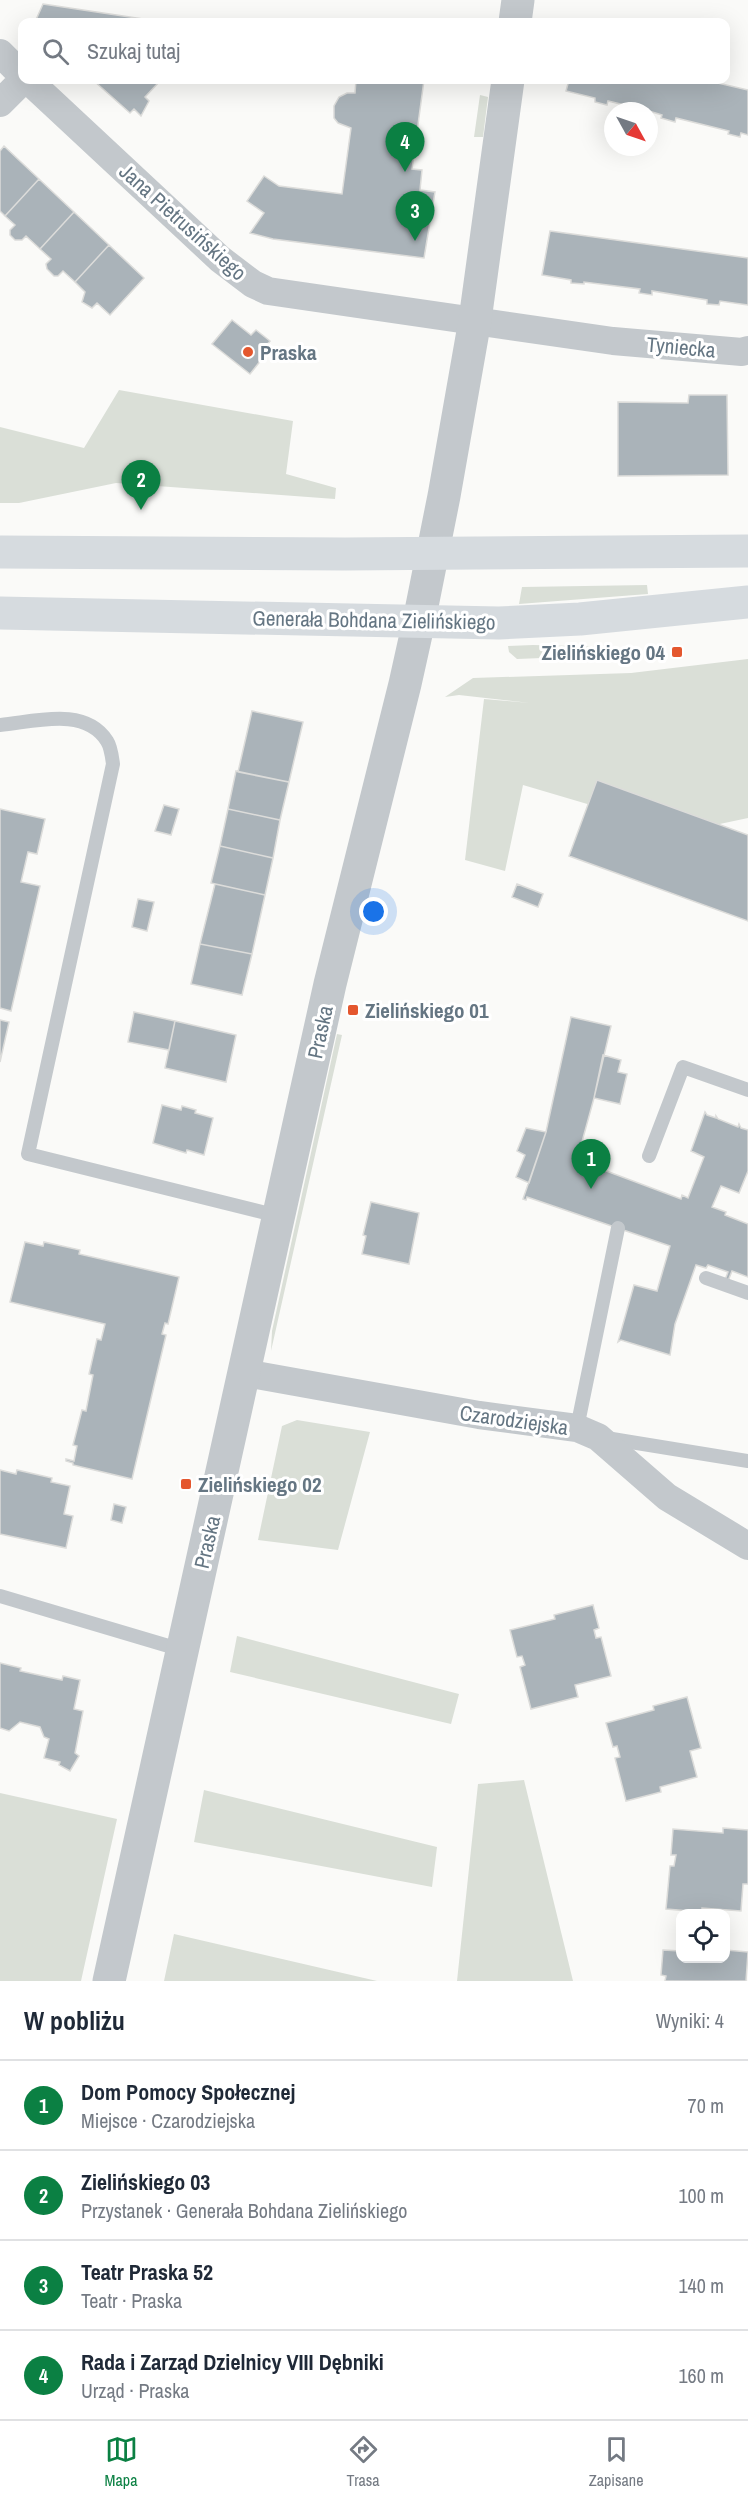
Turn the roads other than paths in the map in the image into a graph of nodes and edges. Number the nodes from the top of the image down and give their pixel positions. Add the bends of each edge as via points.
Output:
1 (518, 0) edge
2 (516, 18) edge
3 (0, 53) edge
4 (18, 71) edge
5 (21, 84) edge
6 (30, 84) edge
7 (507, 84) edge
8 (0, 103) edge
9 (475, 320) junction
10 (613, 341) joint
11 (748, 350) edge
12 (748, 551) edge
13 (0, 552) edge
14 (431, 554) junction
15 (748, 602) edge
16 (0, 613) edge
17 (419, 621) junction
18 (0, 725) edge
19 (748, 1090) edge
20 (649, 1156) dead end
21 (280, 1216) junction
22 (618, 1228) dead end
23 (706, 1278) dead end
24 (748, 1293) edge
25 (245, 1373) junction
26 (587, 1432) junction
27 (748, 1461) edge
28 (748, 1546) edge
29 (0, 1596) edge
30 (183, 1650) junction
31 (109, 1981) edge

1 - 2 street
3 - 4 street
5 - 8 street
6 - 9 street, Jana Pietrusińskiego via 220,260 253,284 268,291
7 - 9 street, Praska
9 - 10 street, Jana Pietrusińskiego
9 - 14 street, Praska
10 - 11 street, Tyniecka
12 - 14 main road
13 - 14 main road
14 - 17 street, Praska
15 - 17 main road, Generała Bohdana Zielińskiego via 534,621
16 - 17 main road, Generała Bohdana Zielińskiego
17 - 21 street, Praska via 330,984
18 - 21 lane via 82,720 108,742 113,764 28,1154
19 - 20 lane via 683,1067
21 - 25 street, Praska
22 - 26 lane
23 - 24 lane
25 - 26 street, Czarodziejska
25 - 30 street, Praska
26 - 27 lane
26 - 28 street, Czarodziejska via 667,1497
29 - 30 lane
30 - 31 street, Praska

